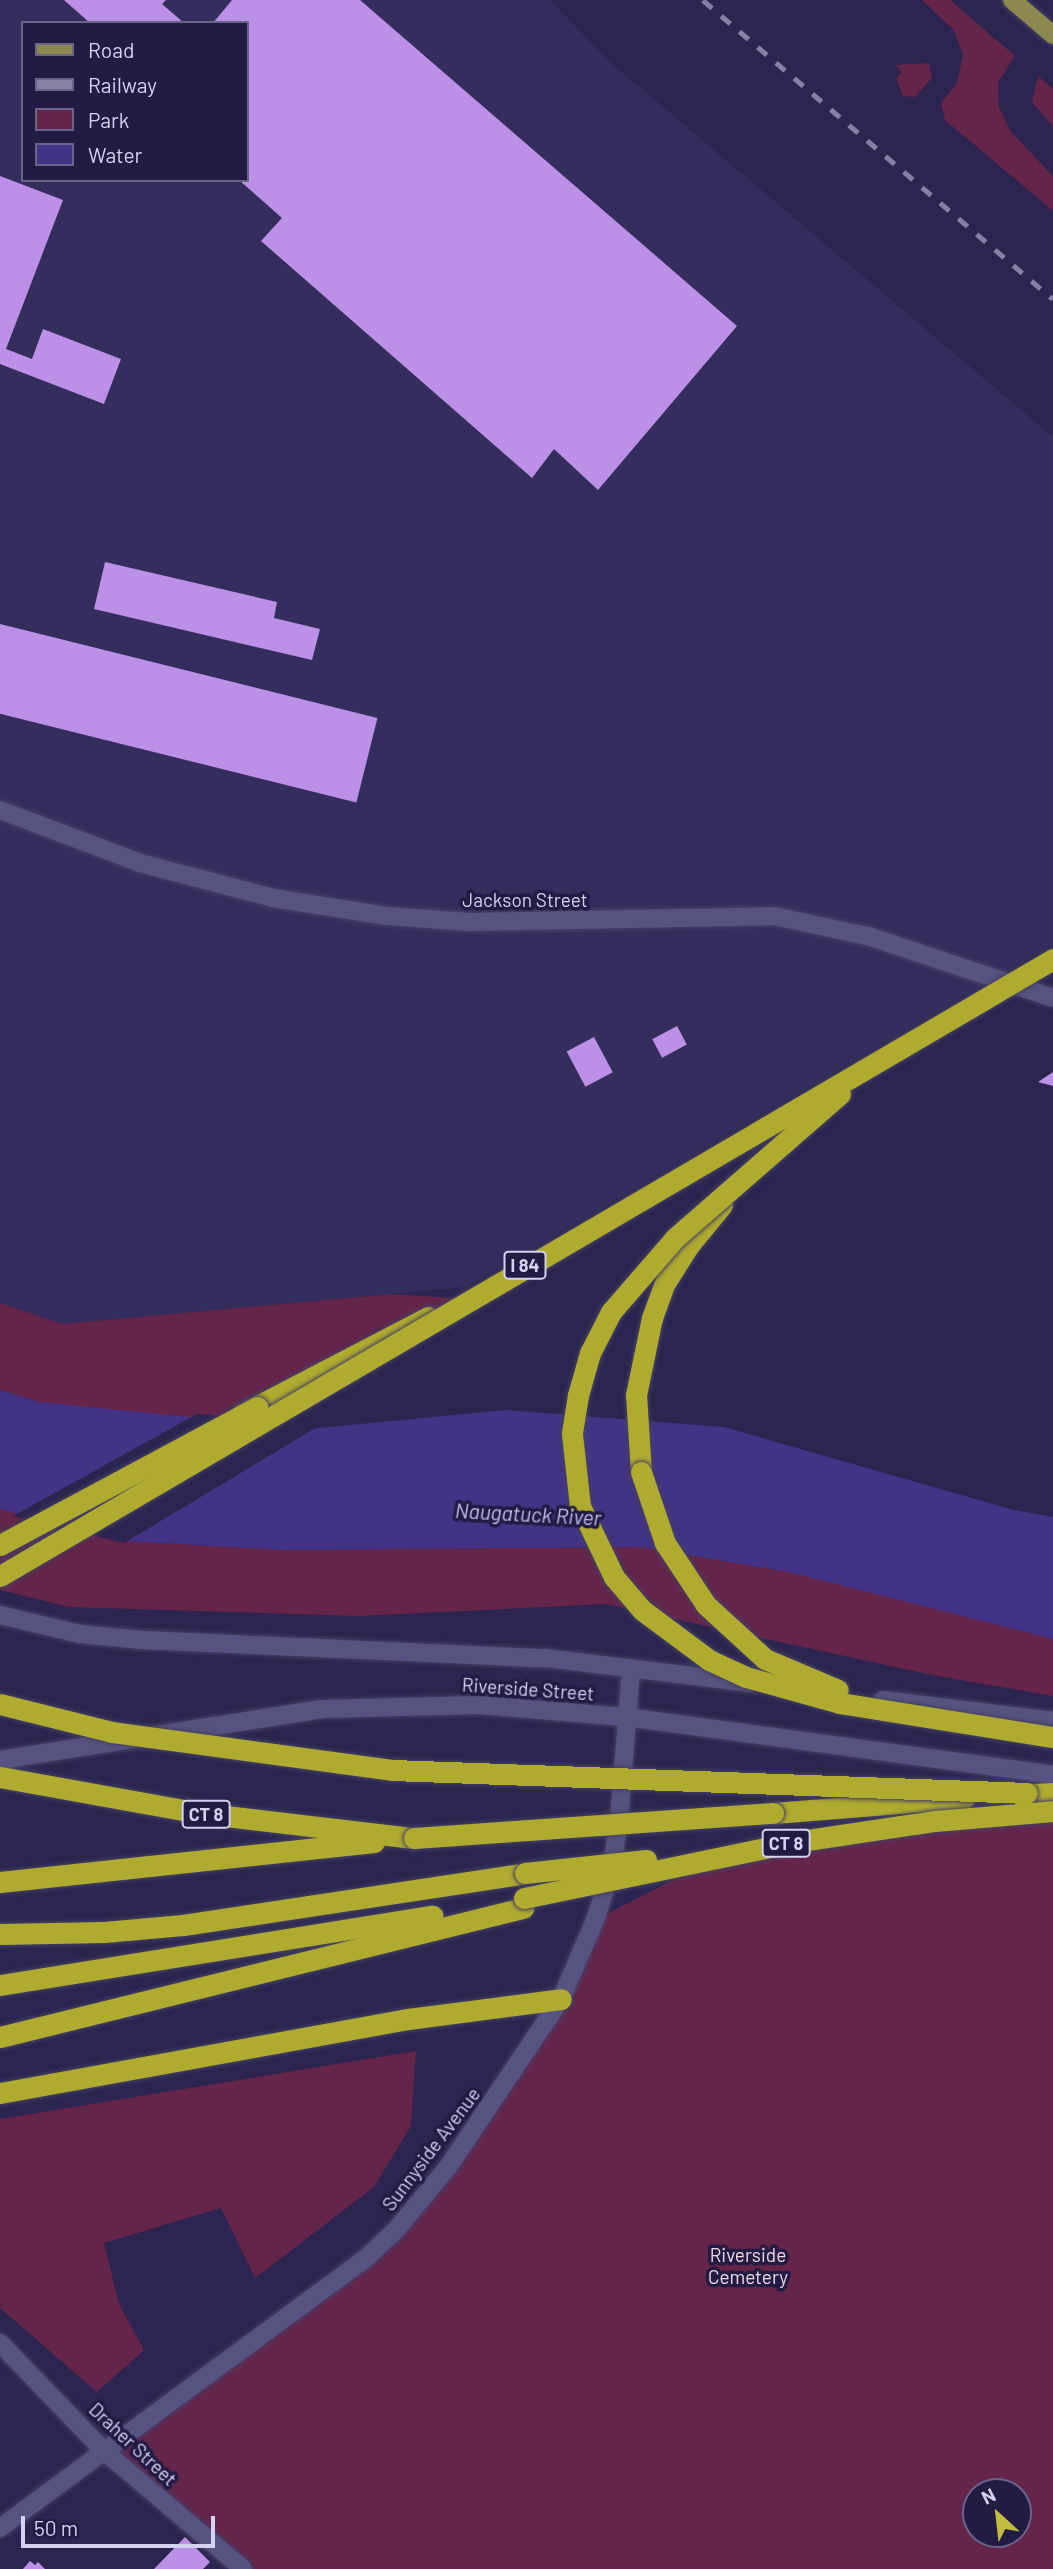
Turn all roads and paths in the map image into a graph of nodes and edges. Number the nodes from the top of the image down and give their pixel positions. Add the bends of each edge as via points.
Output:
1 (1012, 0) edge
2 (1053, 35) edge
3 (0, 810) edge
4 (1053, 960) edge
5 (1053, 998) edge
6 (875, 1064) junction
7 (440, 1315) junction
8 (0, 1545) edge
9 (0, 1576) edge
10 (0, 1582) edge
11 (0, 1615) edge
12 (631, 1668) junction
13 (0, 1704) edge
14 (626, 1717) junction
15 (1053, 1724) edge
16 (1053, 1737) edge
17 (0, 1760) edge
18 (1053, 1775) edge
19 (0, 1777) edge
20 (1027, 1793) junction
21 (1053, 1793) edge
22 (1053, 1811) edge
23 (414, 1838) junction
24 (770, 1846) junction
25 (0, 1882) edge
26 (523, 1903) junction
27 (0, 1934) edge
28 (0, 1985) edge
29 (561, 1999) junction
30 (0, 2037) edge
31 (0, 2093) edge
32 (0, 2343) edge
33 (104, 2451) junction
34 (0, 2528) edge
35 (243, 2569) edge

1 - 2 main road
3 - 5 street, Jackson Street via 140,863 273,898 387,916 470,922 740,915 795,919 871,937
4 - 6 highway, I 84, bridge
6 - 7 highway, I 84, bridge
6 - 15 highway, bridge via 719,1208 665,1283 649,1329 636,1395 641,1472 665,1543 698,1595 765,1659 845,1693
6 - 16 highway, bridge via 675,1238 611,1312 590,1353 578,1395 572,1434 580,1506 594,1541 628,1593 674,1639 709,1660 746,1677 840,1703
7 - 8 highway, bridge via 383,1337
7 - 9 highway, I 84, bridge
7 - 10 highway, I 84, bridge via 397,1346
11 - 12 street, Riverside Street via 80,1634 142,1640 423,1650
12 - 14 street, Sunnyside Avenue
12 - 15 street, Riverside Street
13 - 20 highway, bridge via 112,1732 392,1770
14 - 17 street, Riverside Street via 479,1705 322,1709
14 - 18 street, Riverside Street
14 - 29 street, Sunnyside Avenue via 611,1871 580,1960
19 - 23 highway, CT 8 via 200,1813
20 - 21 highway, CT 8
20 - 23 highway, CT 8, bridge
22 - 24 highway, CT 8, bridge via 935,1821
23 - 25 highway
24 - 26 highway, CT 8, bridge
24 - 27 highway, bridge via 526,1873 183,1924 104,1932
26 - 28 highway, CT 8
26 - 30 highway
29 - 31 highway via 408,2019
29 - 33 street, Sunnyside Avenue via 448,2167 396,2230 331,2286
32 - 33 street, Draher Street
33 - 34 street, Sunnyside Avenue
33 - 35 street, Draher Street

